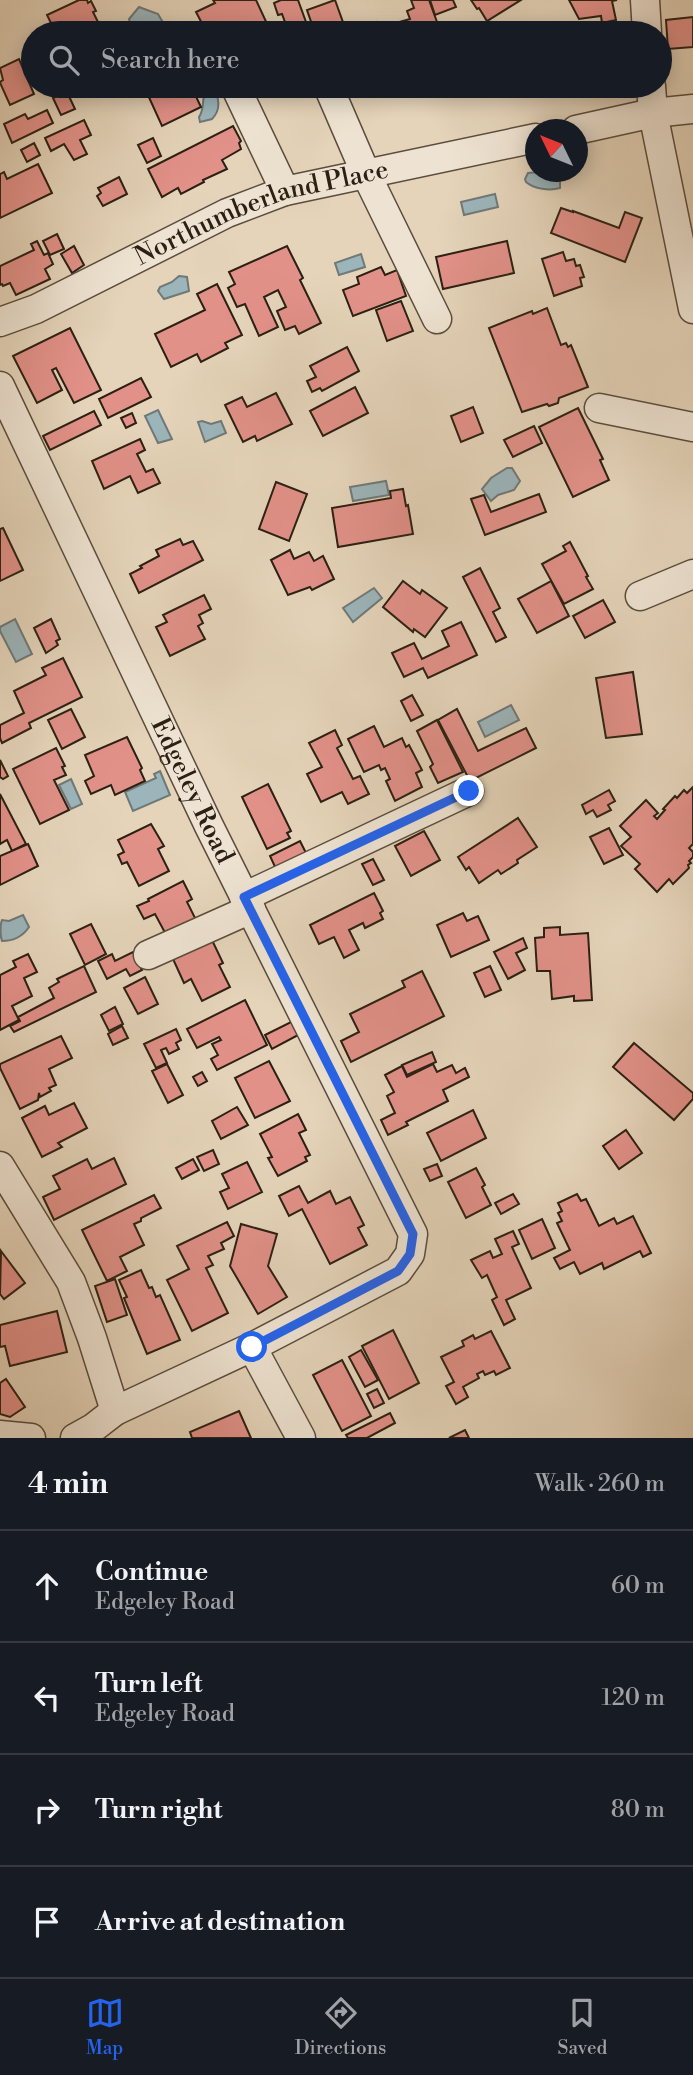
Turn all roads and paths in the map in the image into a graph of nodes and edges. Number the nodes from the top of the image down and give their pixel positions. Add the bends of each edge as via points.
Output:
1 (645, 0) edge
2 (646, 21) edge
3 (241, 98) edge
4 (333, 98) edge
5 (652, 99) edge
6 (693, 109) edge
7 (588, 125) edge
8 (525, 140) edge
9 (366, 174) junction
10 (285, 191) junction
11 (693, 309) edge
12 (437, 319) dead end
13 (0, 322) edge
14 (0, 386) edge
15 (599, 408) dead end
16 (693, 427) edge
17 (693, 574) edge
18 (640, 596) dead end
19 (469, 791) dead end
20 (247, 903) junction
21 (148, 955) dead end
22 (0, 1166) edge
23 (252, 1347) junction
24 (115, 1411) junction
25 (0, 1435) edge
26 (31, 1438) edge
27 (75, 1438) edge
28 (301, 1438) edge

1 - 2 street
3 - 10 street
4 - 9 street
5 - 6 street
5 - 7 street
5 - 11 street
8 - 9 street, Northumberland Place
9 - 10 street, Northumberland Place
9 - 12 street
10 - 13 street, Northumberland Place via 227,213 36,309
14 - 20 street, Edgeley Road
15 - 16 street
17 - 18 street
19 - 20 street
20 - 21 street
20 - 23 street, Edgeley Road via 413,1234 410,1254 398,1271
22 - 24 street via 71,1282
23 - 24 street, Edgeley Road
23 - 28 street
24 - 27 street, Edgeley Road
25 - 26 street

